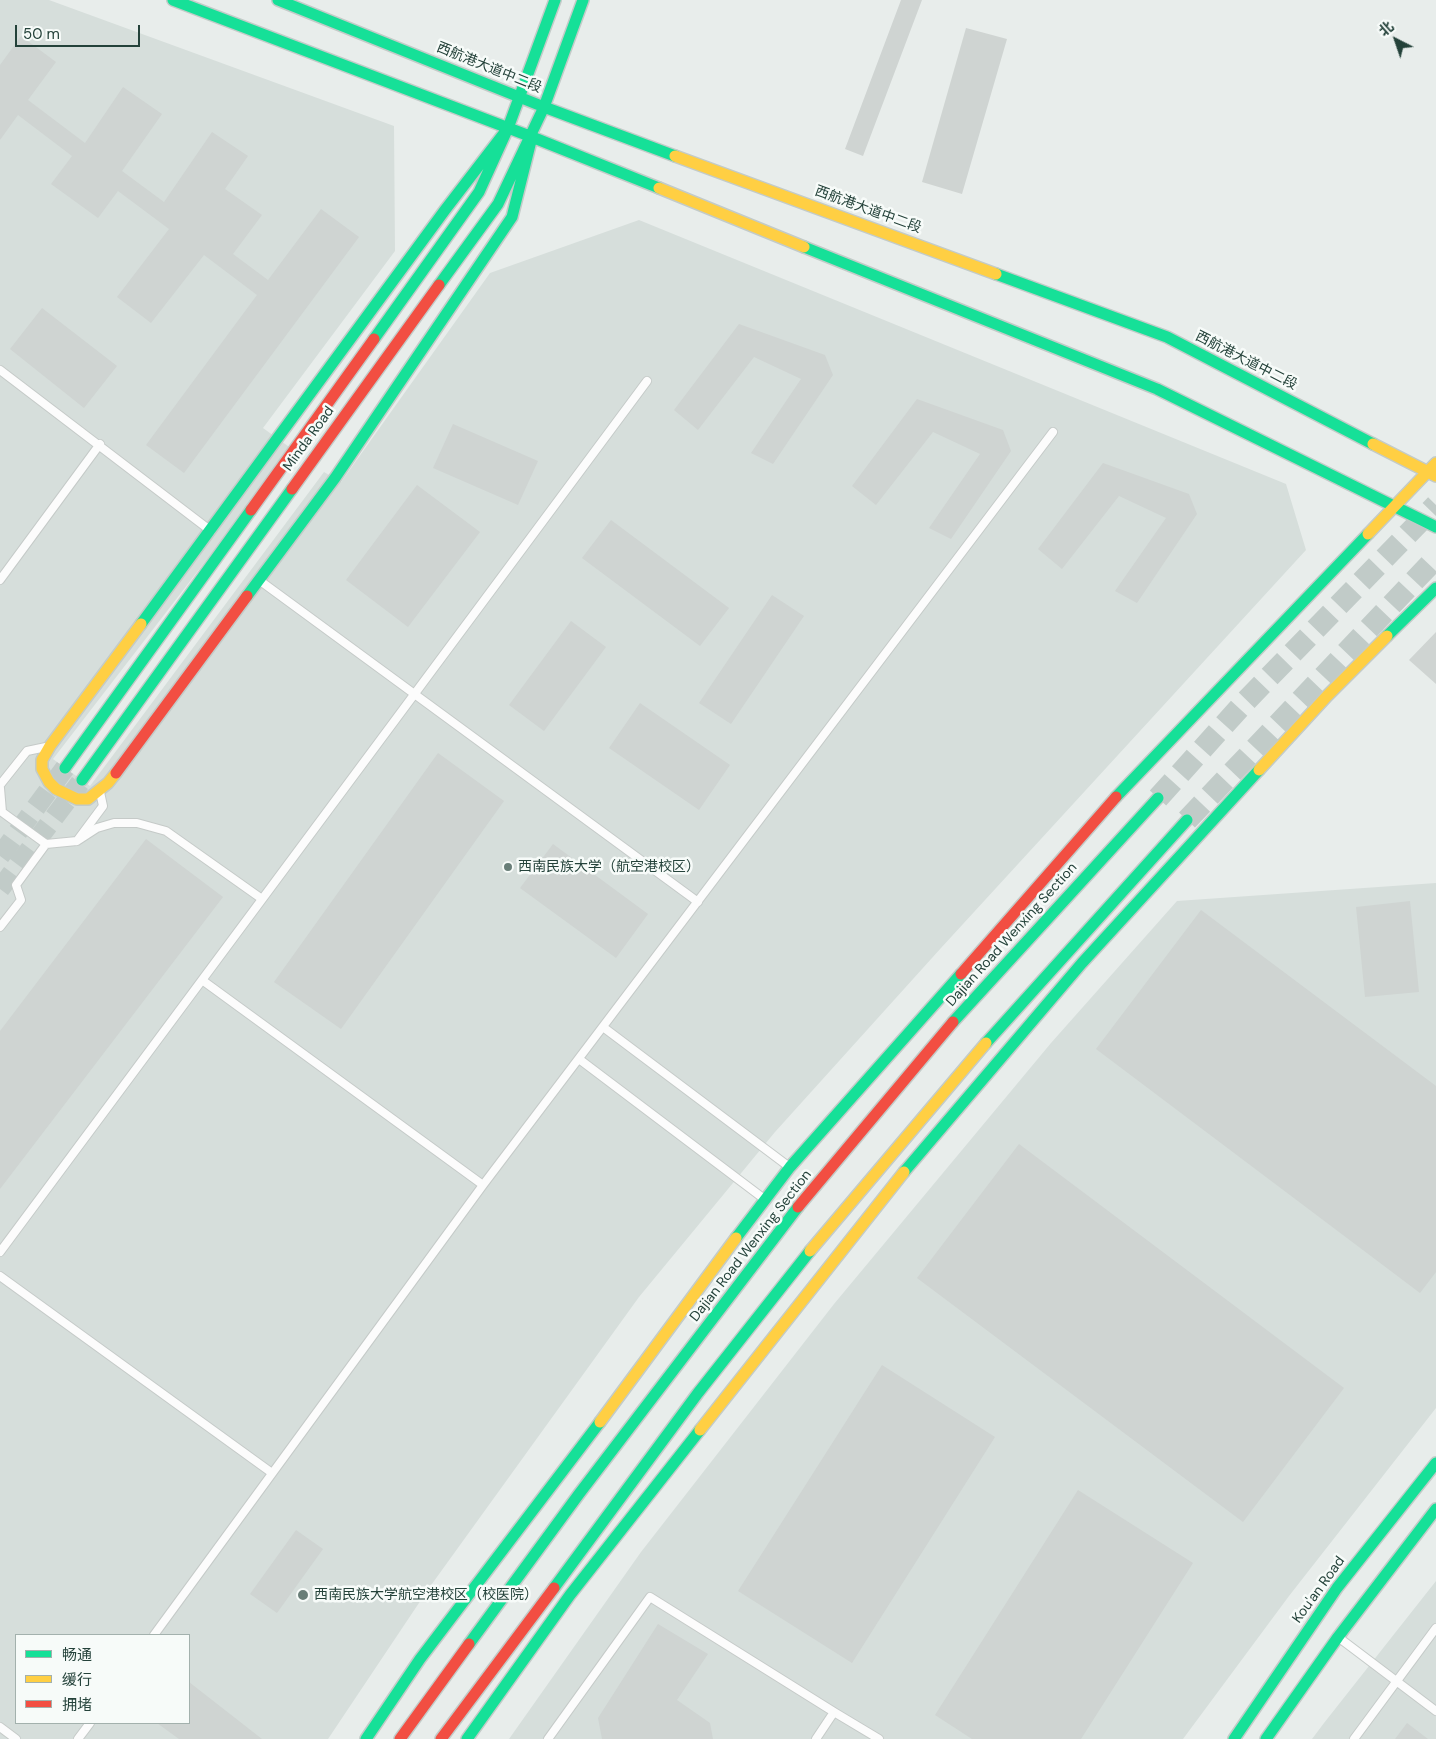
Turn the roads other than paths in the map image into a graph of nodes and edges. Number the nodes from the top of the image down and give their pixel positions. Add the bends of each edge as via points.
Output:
1 (173, 0) edge
2 (278, 0) edge
3 (555, 0) edge
4 (582, 0) edge
5 (520, 97) junction
6 (544, 107) junction
7 (508, 128) junction
8 (532, 137) junction
9 (0, 370) edge
10 (647, 381) dead end
11 (1053, 432) dead end
12 (100, 444) junction
13 (1433, 470) edge
14 (1394, 506) junction
15 (1436, 527) edge
16 (211, 531) junction
17 (0, 580) edge
18 (260, 580) junction
19 (1436, 588) edge
20 (415, 693) junction
21 (50, 746) junction
22 (65, 768) tunnel mouth
23 (82, 780) tunnel mouth
24 (0, 787) edge
25 (100, 791) junction
26 (1158, 798) tunnel mouth
27 (1, 814) edge
28 (1186, 820) tunnel mouth
29 (78, 841) junction
30 (46, 844) junction
31 (262, 898) junction
32 (698, 902) junction
33 (0, 927) edge
34 (202, 980) junction
35 (603, 1027) junction
36 (579, 1059) junction
37 (790, 1167) junction
38 (483, 1185) junction
39 (764, 1199) junction
40 (0, 1252) edge
41 (0, 1276) edge
42 (1436, 1463) edge
43 (272, 1473) junction
44 (1436, 1510) edge
45 (1436, 1628) edge
46 (155, 1634) edge
47 (1338, 1637) junction
48 (1397, 1682) junction
49 (1436, 1711) edge
50 (834, 1712) junction
51 (89, 1724) edge
52 (0, 1727) edge
53 (16, 1739) edge
54 (78, 1739) edge
55 (366, 1739) edge
56 (400, 1739) edge
57 (441, 1739) edge
58 (466, 1739) edge
59 (548, 1739) edge
60 (816, 1739) edge
61 (879, 1739) edge
62 (1234, 1739) edge
63 (1266, 1739) edge
64 (1354, 1739) edge

1 - 7 main road
2 - 5 main road, 西航港大道中二段
3 - 5 main road, Minda Road
4 - 6 main road, Minda Road
5 - 6 main road, 西航港大道中二段
5 - 7 main road, Minda Road
6 - 8 main road, Minda Road
6 - 13 main road, 西航港大道中二段 via 1167,337
7 - 8 main road
7 - 16 main road
7 - 22 main road, Minda Road via 479,192
8 - 14 main road via 1156,389
8 - 18 main road via 512,217 335,478
8 - 23 main road, Minda Road via 498,204
9 - 12 lane
10 - 20 lane
11 - 32 lane
12 - 16 lane
12 - 17 lane
13 - 14 main road
14 - 15 main road
14 - 37 main road via 1142,768
16 - 21 main road
18 - 20 lane
18 - 25 main road
19 - 58 main road via 1327,696 1082,963 880,1201 570,1594
20 - 31 lane
20 - 32 lane
21 - 24 lane via 26,751
21 - 25 main road via 42,760 42,770 49,782 77,799 88,799
24 - 27 lane
25 - 29 lane via 103,806
26 - 56 main road, Dajian Road Wenxing Section via 947,1029 796,1210 579,1494
27 - 30 lane
28 - 57 main road via 951,1082 819,1240 698,1393
29 - 30 lane
29 - 31 lane via 97,828 114,823 137,823 166,831
30 - 33 lane via 16,885 21,900
31 - 34 lane
32 - 35 lane
34 - 38 lane
34 - 40 lane
35 - 36 lane
35 - 37 lane
36 - 38 lane
36 - 39 lane
37 - 39 main road
38 - 43 lane
39 - 55 main road via 551,1490 420,1659
41 - 43 lane
42 - 62 main road, Kou'an Road via 1337,1588
43 - 46 lane
44 - 47 main road
45 - 48 lane
47 - 48 lane
47 - 63 main road
48 - 49 lane
48 - 64 lane
50 - 59 lane via 650,1597
50 - 60 lane
50 - 61 lane
51 - 54 lane
52 - 53 lane

